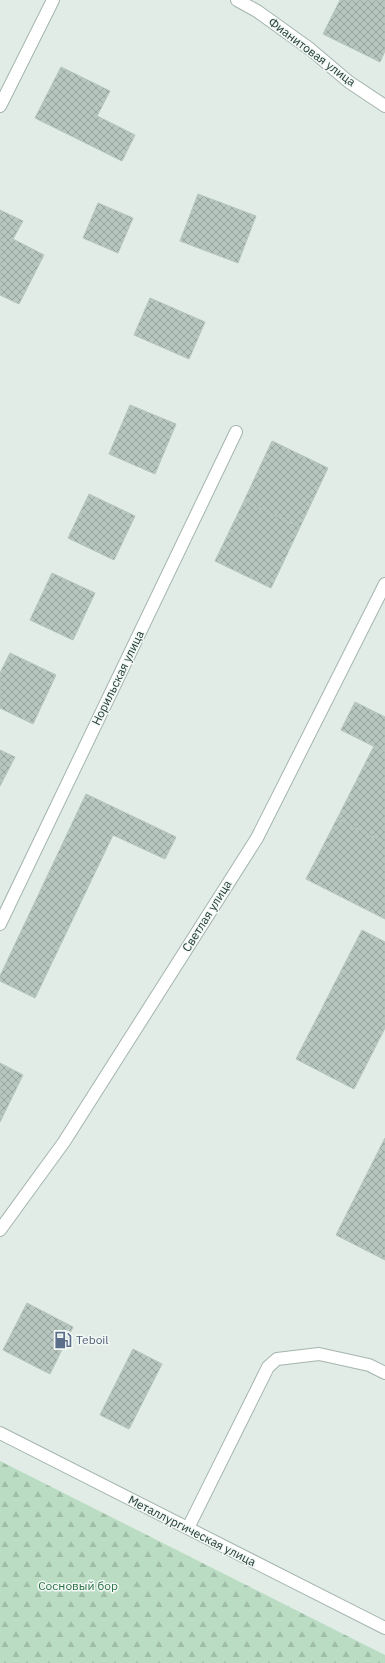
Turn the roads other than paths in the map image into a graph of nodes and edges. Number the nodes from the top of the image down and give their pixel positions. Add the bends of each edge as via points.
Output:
1 (53, 0) edge
2 (237, 0) edge
3 (0, 106) edge
4 (385, 106) edge
5 (236, 432) dead end
6 (385, 584) edge
7 (0, 924) edge
8 (0, 1230) edge
9 (385, 1373) edge
10 (0, 1433) edge
11 (188, 1528) junction
12 (385, 1628) edge

1 - 3 street
2 - 4 street, Фианитовая улица via 304,44 349,82
5 - 7 street, Норильская улица
6 - 8 street, Светлая улица via 257,838 64,1142
9 - 11 street via 369,1365 319,1354 277,1359 268,1367
10 - 11 street, Металлургическая улица
11 - 12 street, Металлургическая улица

